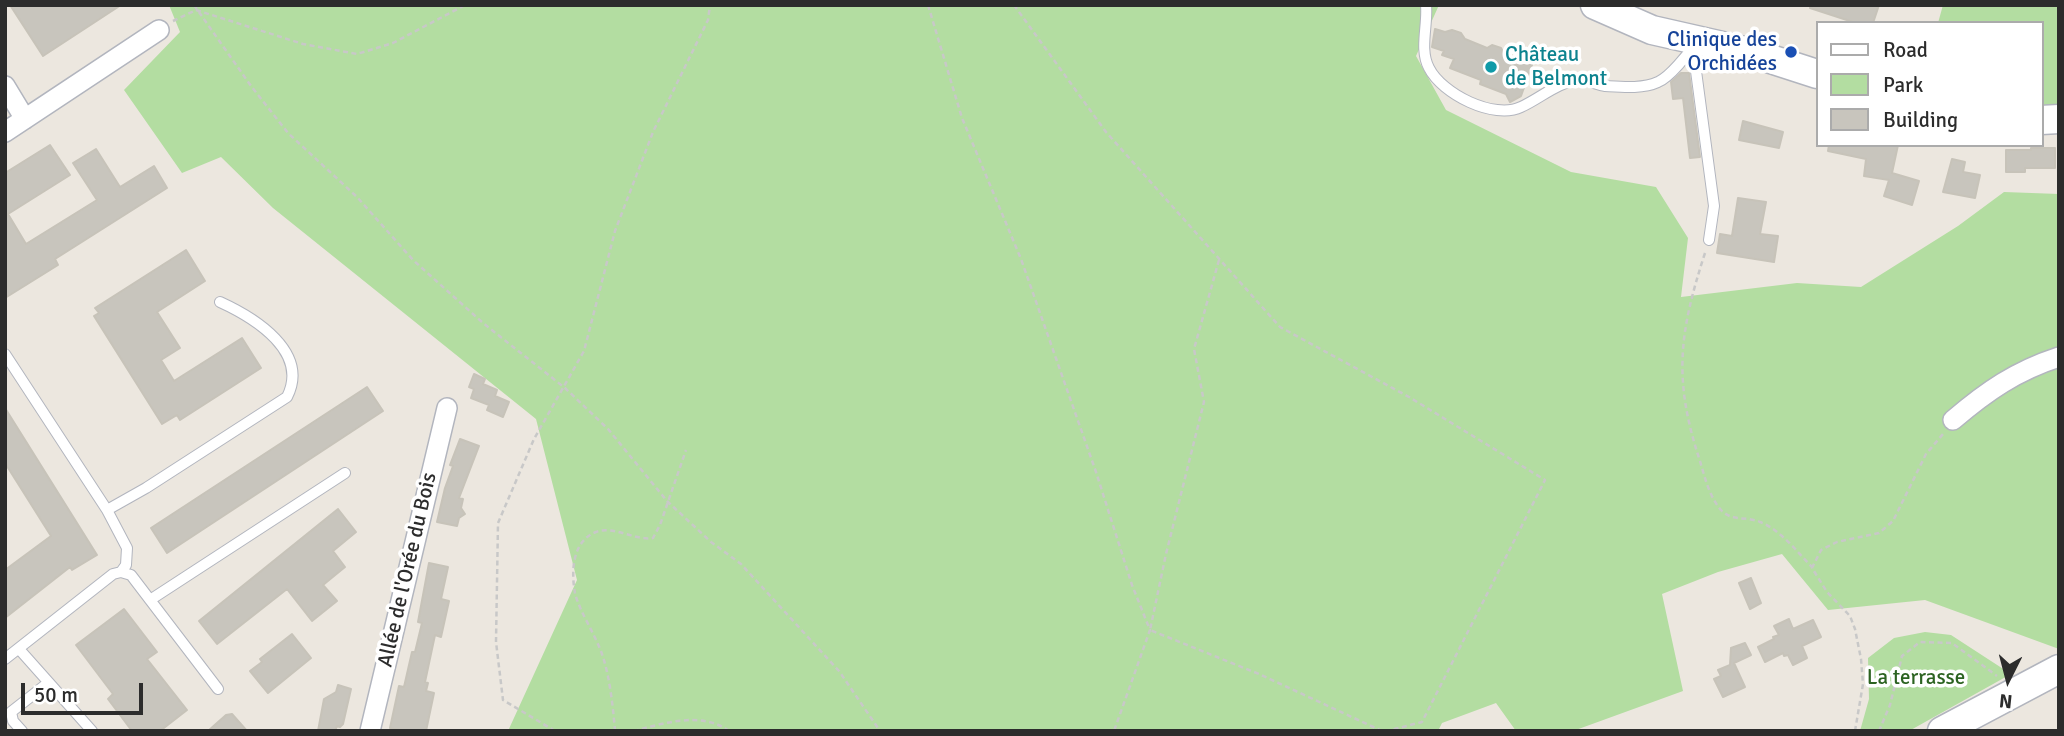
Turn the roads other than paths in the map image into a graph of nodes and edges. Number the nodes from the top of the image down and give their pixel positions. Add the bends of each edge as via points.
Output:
1 (1426, 5) edge
2 (1595, 5) edge
3 (159, 30) road end
4 (1697, 40) junction
5 (1815, 73) edge
6 (5, 86) edge
7 (25, 120) junction
8 (5, 132) edge
9 (1709, 240) road end
10 (220, 302) dead end
11 (5, 354) edge
12 (2059, 357) edge
13 (447, 408) dead end
14 (1954, 420) road end
15 (345, 473) dead end
16 (107, 510) junction
17 (121, 572) junction
18 (150, 600) junction
19 (19, 649) junction
20 (5, 659) edge
21 (2059, 669) edge
22 (48, 683) junction
23 (218, 689) dead end
24 (22, 731) edge
25 (92, 731) edge
26 (370, 731) edge
27 (1942, 731) edge

1 - 4 lane via 1423,41 1429,68 1450,93 1504,110 1520,108 1554,88 1581,80 1633,87 1659,82
2 - 4 street via 1653,30
3 - 7 street
4 - 5 street
4 - 9 lane via 1696,71 1714,206
6 - 7 street
7 - 8 street
10 - 16 lane via 245,313 281,346 293,377 287,397
11 - 16 lane
12 - 14 street via 1990,389
13 - 26 street, Allée de l'Orée du Bois
15 - 18 lane
16 - 17 lane via 127,548
17 - 18 lane via 131,575
17 - 19 lane
18 - 23 lane
19 - 20 lane
19 - 22 lane
21 - 27 street
22 - 24 lane via 11,712
22 - 25 lane

